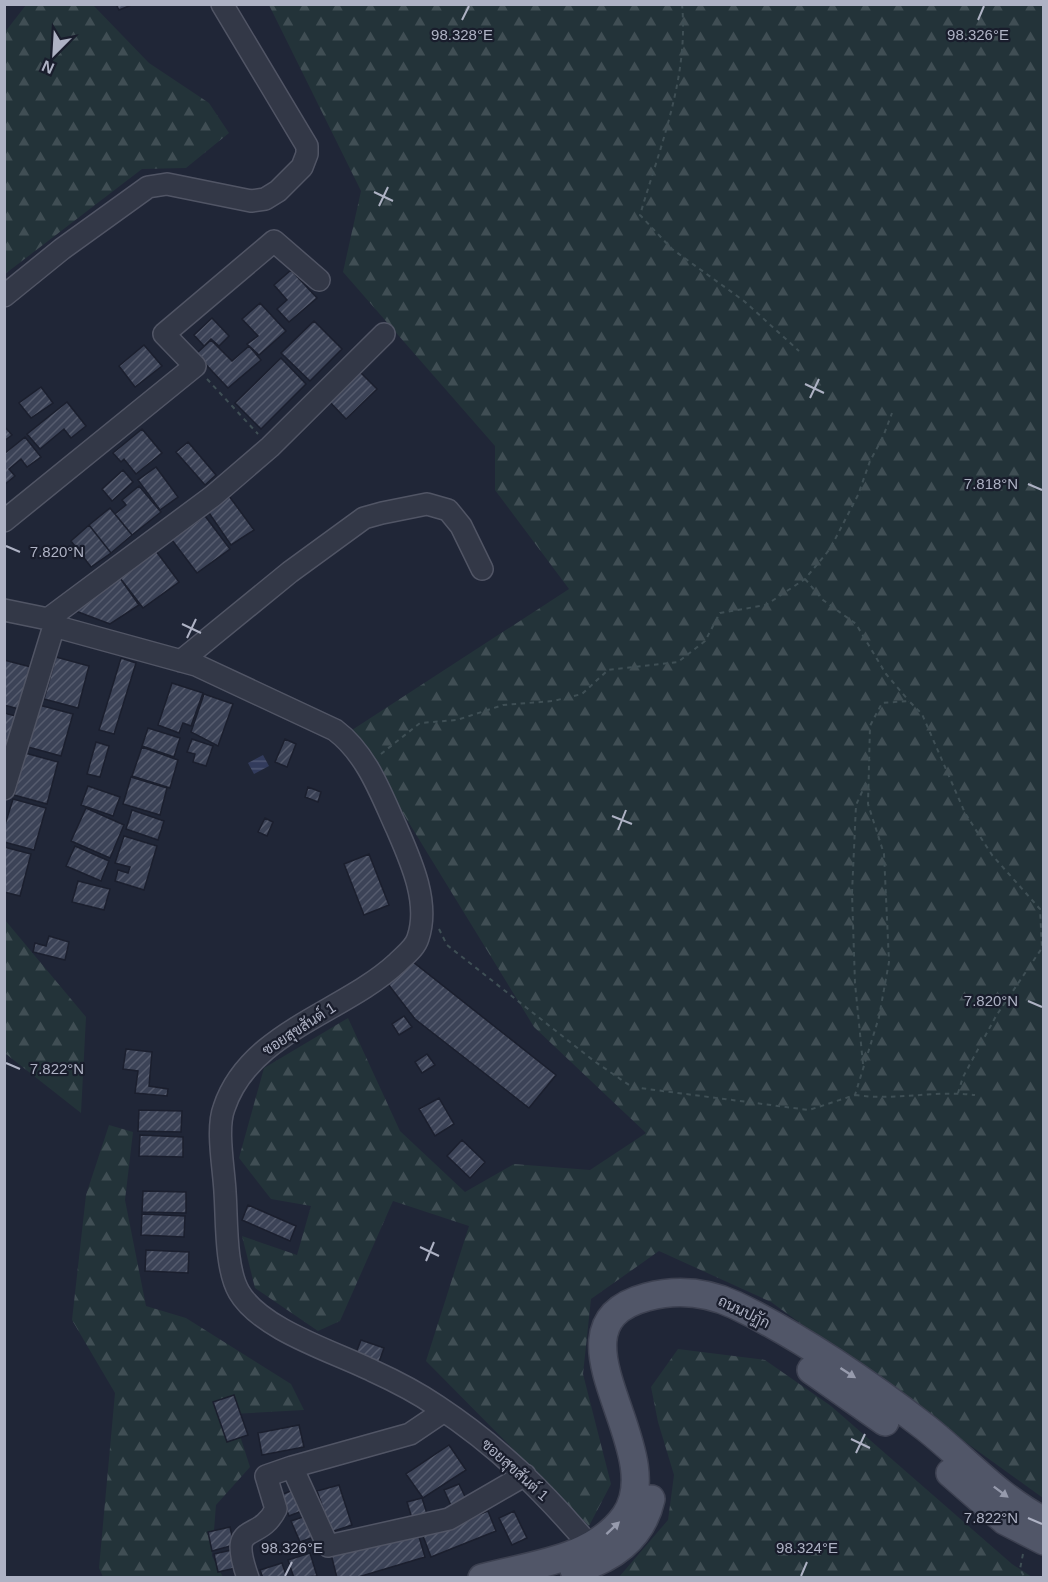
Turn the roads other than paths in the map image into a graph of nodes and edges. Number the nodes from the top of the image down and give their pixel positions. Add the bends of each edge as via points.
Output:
1 (222, 4) edge
2 (319, 280) dead end
3 (4, 296) edge
4 (384, 334) dead end
5 (4, 521) edge
6 (482, 570) dead end
7 (4, 610) edge
8 (51, 623) junction
9 (181, 661) junction
10 (4, 789) edge
11 (444, 1411) junction
12 (292, 1467) junction
13 (525, 1475) junction
14 (1038, 1532) edge
15 (590, 1546) junction
16 (248, 1578) edge
17 (482, 1578) edge
18 (548, 1578) edge

1 - 3 street via 307,146 302,167 278,191 259,200 166,184 148,188
2 - 5 street via 274,241 164,333 195,366
4 - 8 street via 270,447
6 - 9 street via 461,525 448,510 427,504 364,518 290,572
7 - 8 street, ซอยสุขสันต์ 1
8 - 9 street, ซอยสุขสันต์ 1
8 - 10 street
9 - 11 street, ซอยสุขสันต์ 1 via 325,724 346,738 366,763 412,863 422,909 415,946 382,977 259,1054 236,1079 222,1111 222,1143 230,1263 239,1292 262,1316 294,1336 374,1371
11 - 12 street via 410,1434
11 - 13 street, ซอยสุขสันต์ 1
12 - 13 street via 328,1546 449,1519
12 - 16 street via 266,1476 276,1509 269,1523 243,1539 239,1553
13 - 15 street, ซอยสุขสันต์ 1
15 -> 14 main road, ถนนปฏัก via 625,1517 635,1483 634,1456 603,1364 602,1339 614,1314 628,1304 657,1294 693,1292 713,1296 781,1331 855,1378 925,1427
14 - 18 main road, ถนนปฏัก via 1005,1521 912,1440 764,1339 706,1313 661,1310 629,1323 621,1337 620,1376 643,1431 652,1480 649,1509 631,1540 614,1555
15 - 17 main road, ถนนปฏัก

